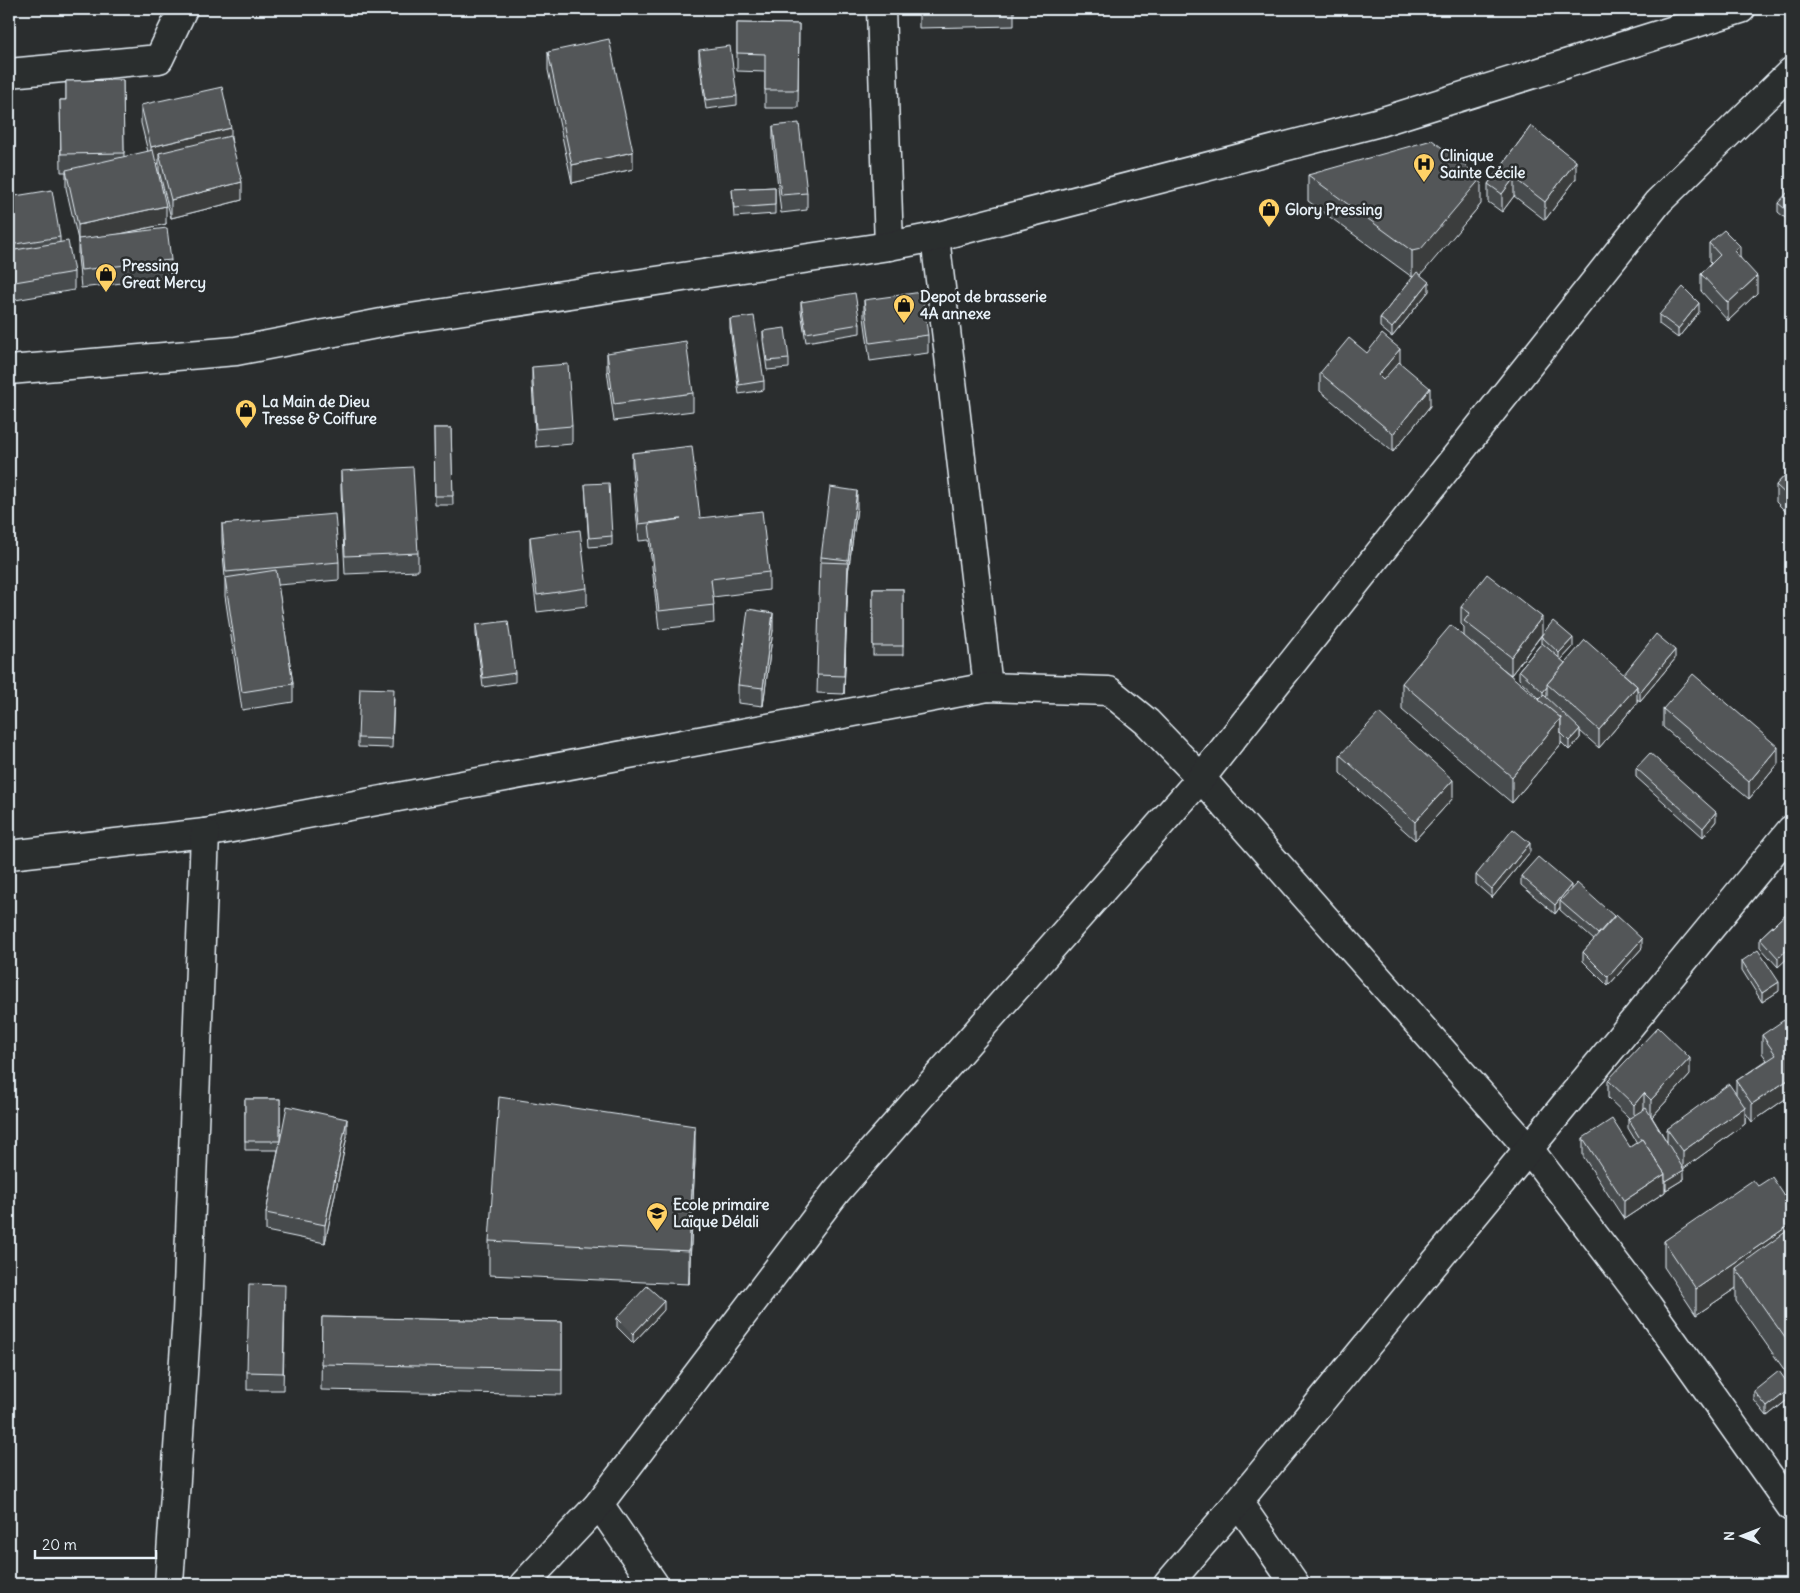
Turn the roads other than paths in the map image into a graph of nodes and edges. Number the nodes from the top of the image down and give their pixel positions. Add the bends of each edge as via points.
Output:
1 (183, 9) edge
2 (881, 9) edge
3 (1740, 9) edge
4 (1705, 14) edge
5 (1791, 72) edge
6 (9, 73) edge
7 (935, 237) junction
8 (889, 246) junction
9 (9, 370) edge
10 (988, 687) junction
11 (1201, 778) junction
12 (1791, 830) edge
13 (205, 833) junction
14 (9, 855) edge
15 (1529, 1149) junction
16 (1238, 1502) junction
17 (599, 1504) junction
18 (1791, 1507) edge
19 (169, 1584) edge
20 (524, 1584) edge
21 (654, 1584) edge
22 (1168, 1584) edge
23 (1295, 1584) edge

1 - 6 street via 159,60
2 - 8 street
3 - 4 street
4 - 7 street via 1380,122
5 - 11 street via 1658,202
7 - 8 street
7 - 10 street
8 - 9 street via 397,320 236,351
10 - 11 street via 1110,691 1147,722
10 - 13 street
11 - 15 street
11 - 17 street via 836,1192
12 - 15 street
13 - 14 street
13 - 19 street via 188,1314
15 - 16 street
15 - 18 street via 1648,1306
16 - 22 street
16 - 23 street
17 - 20 street
17 - 21 street

